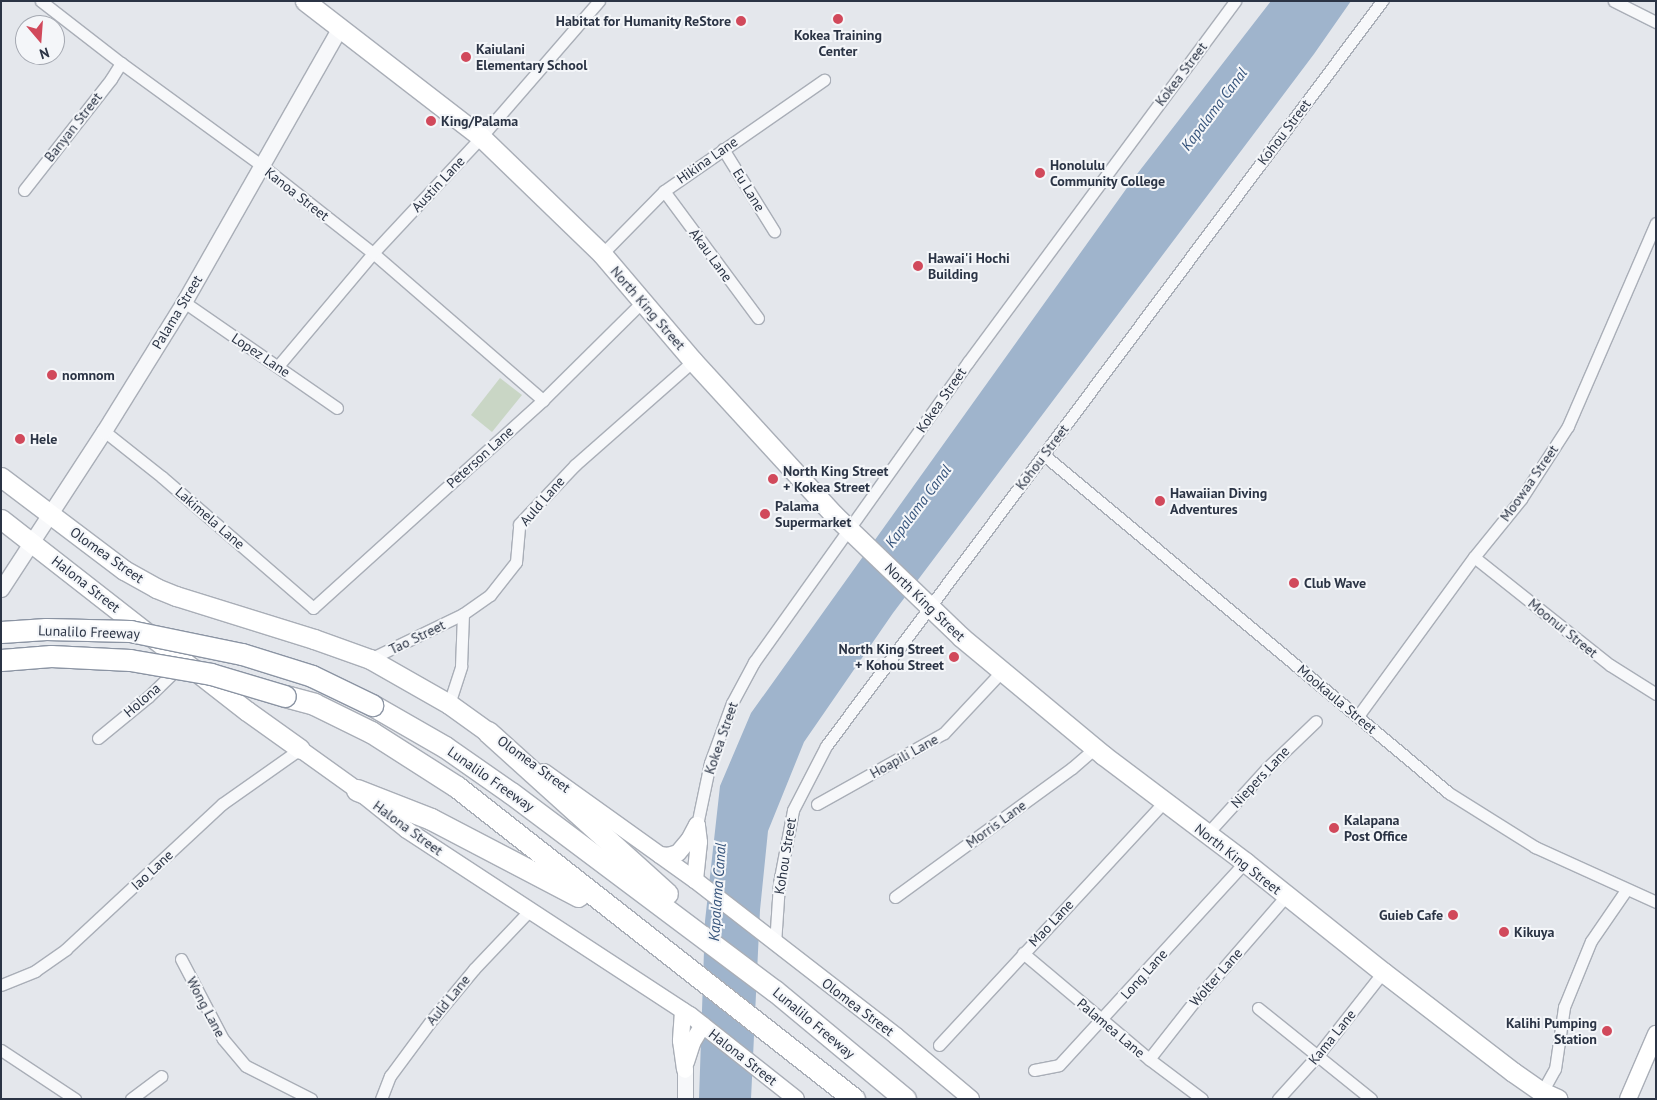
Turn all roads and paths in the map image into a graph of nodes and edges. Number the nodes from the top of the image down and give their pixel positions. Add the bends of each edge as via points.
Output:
1 (41, 1) edge
2 (305, 1) edge
3 (599, 1) edge
4 (1235, 1) edge
5 (1382, 1) edge
6 (1614, 1) edge
7 (1656, 22) edge
8 (340, 28) junction
9 (121, 63) junction
10 (824, 80) dead end
11 (481, 137) junction
12 (723, 149) junction
13 (261, 165) junction
14 (24, 190) dead end
15 (664, 191) junction
16 (1656, 223) edge
17 (774, 230) dead end
18 (373, 253) junction
19 (602, 254) junction
20 (184, 302) junction
21 (642, 302) junction
22 (758, 318) dead end
23 (693, 361) junction
24 (278, 366) junction
25 (543, 400) junction
26 (337, 408) dead end
27 (104, 431) junction
28 (1044, 455) junction
29 (1, 478) edge
30 (49, 514) junction
31 (1, 519) edge
32 (854, 535) junction
33 (32, 542) junction
34 (1474, 557) junction
35 (1, 589) edge
36 (930, 607) junction
37 (313, 608) joint
38 (463, 614) junction
39 (1, 632) edge
40 (370, 659) junction
41 (1, 660) edge
42 (185, 661) junction
43 (1001, 672) junction
44 (1656, 694) edge
45 (449, 704) junction
46 (1358, 716) junction
47 (1316, 720) dead end
48 (488, 732) junction
49 (98, 738) dead end
50 (1095, 748) junction
51 (300, 750) junction
52 (357, 790) junction
53 (1164, 802) junction
54 (816, 804) dead end
55 (697, 825) junction
56 (1206, 835) junction
57 (660, 855) junction
58 (1245, 862) junction
59 (694, 880) junction
60 (1626, 890) junction
61 (1286, 896) junction
62 (895, 897) dead end
63 (1656, 902) edge
64 (529, 911) junction
65 (699, 930) junction
66 (775, 944) junction
67 (1023, 953) junction
68 (181, 959) dead end
69 (679, 961) junction
70 (1383, 972) junction
71 (1, 985) edge
72 (1258, 1008) dead end
73 (694, 1019) junction
74 (1101, 1020) junction
75 (1656, 1034) edge
76 (939, 1045) dead end
77 (1, 1050) edge
78 (1317, 1056) junction
79 (1149, 1059) junction
80 (685, 1070) junction
81 (1034, 1070) dead end
82 (161, 1076) dead end
83 (1550, 1096) edge
84 (789, 1097) edge
85 (75, 1099) edge
86 (131, 1099) edge
87 (310, 1099) edge
88 (381, 1099) edge
89 (685, 1099) edge
90 (854, 1099) edge
91 (905, 1099) edge
92 (971, 1099) edge
93 (1202, 1099) edge
94 (1278, 1099) edge
95 (1371, 1099) edge
96 (1628, 1099) edge

1 - 9 street, Kanoa Street
2 - 8 main road, North King Street
3 - 11 street, Austin Lane
4 - 32 street, Kokea Street via 968,362
5 - 28 street, Kohou Street
6 - 7 street
8 - 11 main road, North King Street
8 - 13 street, Palama Street
9 - 13 street, Kanoa Street
9 - 14 street, Banyan Street
10 - 12 street, Hikina Lane
11 - 18 street, Austin Lane
11 - 19 main road, North King Street
12 - 15 street, Hikina Lane
12 - 17 street, Eu Lane
13 - 18 street, Kanoa Street
13 - 20 street, Palama Street
15 - 19 street, Hikina Lane
15 - 22 street, Akau Lane
16 - 34 street, Moowaa Street via 1568,426 1521,499
18 - 24 street, Austin Lane
18 - 25 street, Kanoa Street
19 - 21 main road, North King Street
20 - 24 street, Lopez Lane
20 - 27 street, Palama Street
21 - 23 main road, North King Street
21 - 25 street, Peterson Lane
23 - 32 main road, North King Street
23 - 38 street, Auld Lane via 574,464 519,524 516,562 490,595
24 - 26 street, Lopez Lane
25 - 37 street, Peterson Lane
27 - 30 street, Palama Street
27 - 37 street, Lakimela Lane
28 - 36 street, Kohou Street
28 - 46 street, Mookaula Street
29 - 30 main road, Olomea Street
30 - 33 street, Palama Street
30 - 40 main road, Olomea Street via 124,570 156,588
31 - 33 main road, Halona Street
32 - 36 main road, North King Street
32 - 55 street, Kokea Street via 754,662 732,703 710,762
33 - 35 street, Palama Street
33 - 42 main road, Halona Street
34 - 44 street, Moonui Street via 1610,665
34 - 46 street, Moowaa Street
36 - 43 main road, North King Street
36 - 66 street, Kohou Street via 826,746 793,810 779,883
38 - 40 street, Tao Street
38 - 45 street via 461,666
39 - 65 highway, Lunalilo Freeway, bridge via 46,629 130,631 250,657 312,676 372,705 445,747
40 - 45 main road, Olomea Street
41 - 69 highway, Lunalilo Freeway, bridge via 51,656 130,660 211,674 314,704 343,717 428,767
42 - 49 street, Holona
42 - 51 main road, Halona Street
43 - 50 main road, North King Street
43 - 54 street, Hoapili Lane via 944,733
45 - 48 main road, Olomea Street
46 - 60 street, Mookaula Street via 1450,793 1535,847
47 - 56 street, Niepers Lane
48 - 57 main road, Olomea Street
48 - 65 highway via 663,890
50 - 53 main road, North King Street
50 - 62 street, Morris Lane
51 - 52 main road, Halona Street
51 - 71 street, Iao Lane via 222,804 66,949 36,971
52 - 64 main road, Halona Street via 407,830
52 - 69 highway via 431,818 511,860 590,903
53 - 56 main road, North King Street
53 - 67 street, Mao Lane
55 - 57 main road via 678,853
55 - 59 main road via 699,842
56 - 58 main road, North King Street
57 - 59 main road, Olomea Street
58 - 61 main road, North King Street
58 - 74 street, Long Lane
59 - 66 main road, Olomea Street
60 - 63 street, Mookaula Street
60 - 83 street via 1591,942 1564,1007
61 - 70 main road, North King Street
61 - 79 street, Wolter Lane
64 - 73 main road, Halona Street
64 - 88 street, Auld Lane via 430,1022 390,1076
65 - 91 highway, Lunalilo Freeway
66 - 92 main road, Olomea Street via 896,1036
67 - 74 street, Palamea Lane
67 - 76 street, Mao Lane
68 - 87 street, Wong Lane via 222,1039 246,1066
69 - 90 highway, Lunalilo Freeway
70 - 78 street, Kama Lane
70 - 83 main road, North King Street via 1512,1072
72 - 78 street
73 - 80 main road
73 - 80 main road via 681,1041
73 - 84 main road, Halona Street
74 - 79 street, Palamea Lane
74 - 81 street, Long Lane via 1059,1065
75 - 96 main road
77 - 85 street
78 - 94 street, Kama Lane
78 - 95 street
79 - 93 street, Palamea Lane
80 - 89 street
82 - 86 street

